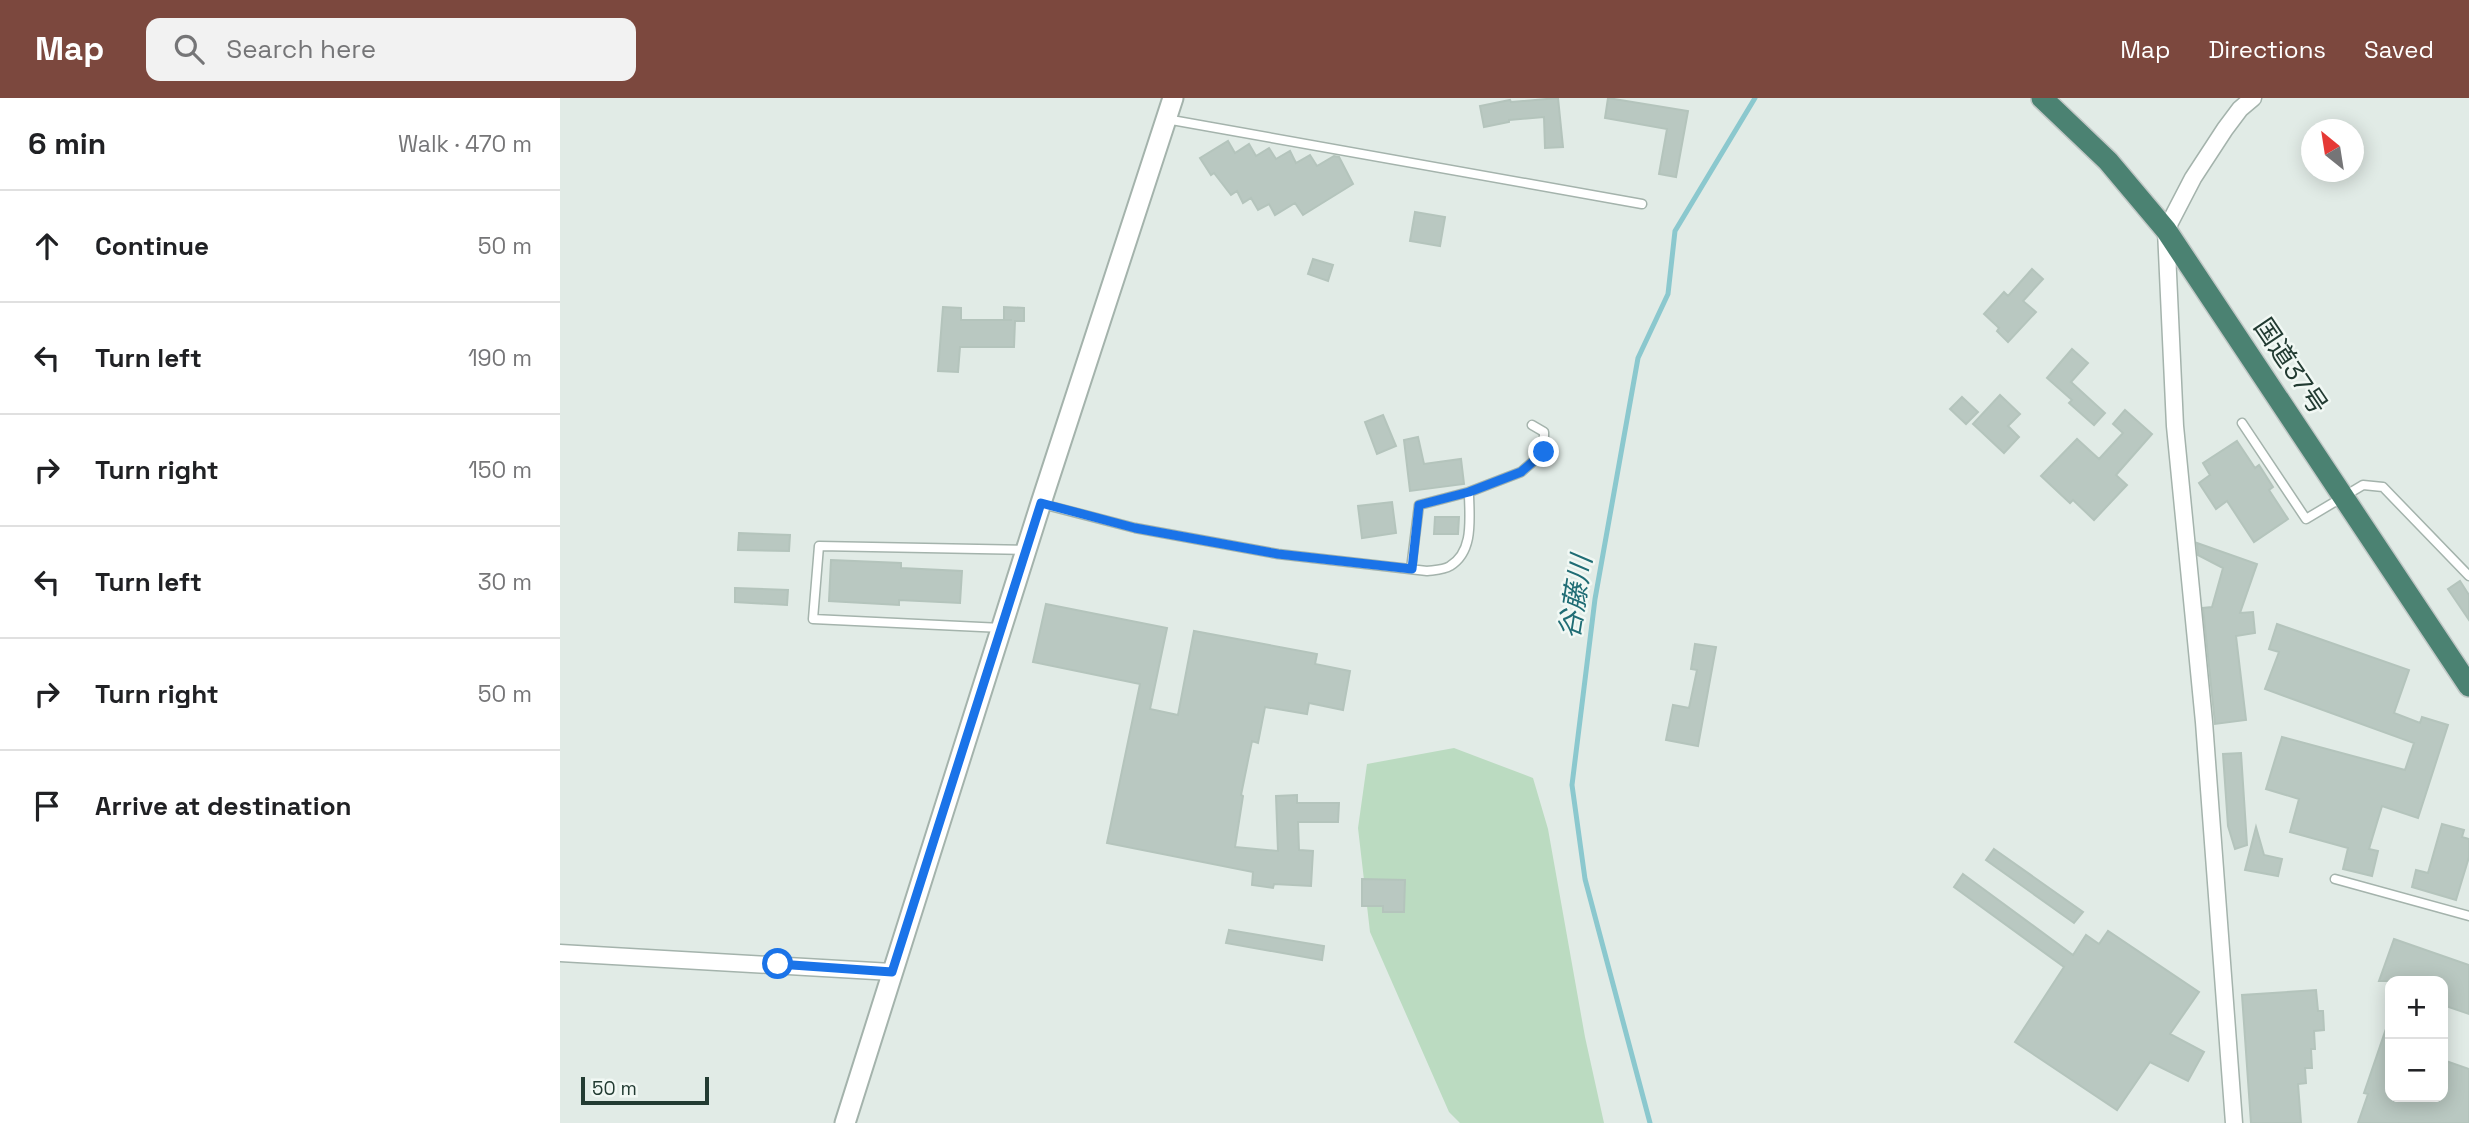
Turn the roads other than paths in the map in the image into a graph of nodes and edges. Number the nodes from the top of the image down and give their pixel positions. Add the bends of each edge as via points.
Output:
1 (1173, 98) edge
2 (2042, 98) edge
3 (2253, 98) edge
4 (1166, 119) junction
5 (1642, 204) dead end
6 (2166, 230) junction
7 (2242, 424) dead end
8 (1532, 425) dead end
9 (1469, 492) junction
10 (2344, 497) junction
11 (1041, 503) junction
12 (1026, 550) junction
13 (1412, 569) junction
14 (2469, 576) edge
15 (1002, 628) junction
16 (2469, 685) edge
17 (2334, 879) dead end
18 (2469, 916) edge
19 (560, 953) edge
20 (892, 972) junction
21 (845, 1123) edge
22 (2234, 1123) edge

1 - 4 street
2 - 6 highway, 国道37号 via 2108,161
3 - 6 street via 2225,129
4 - 5 lane
4 - 11 street
6 - 10 highway, 国道37号
6 - 22 street via 2175,426 2204,722
7 - 10 lane via 2306,519
8 - 9 lane via 1544,432 1544,452 1521,472
9 - 13 lane via 1419,505
9 - 13 lane via 1464,551 1449,567
10 - 14 lane via 2363,485 2383,487
10 - 16 highway, 国道37号
11 - 12 street
11 - 13 lane via 1135,528 1278,554
12 - 15 street
12 - 15 lane via 819,546 813,620
15 - 20 street
17 - 18 lane
19 - 20 street
20 - 21 street

